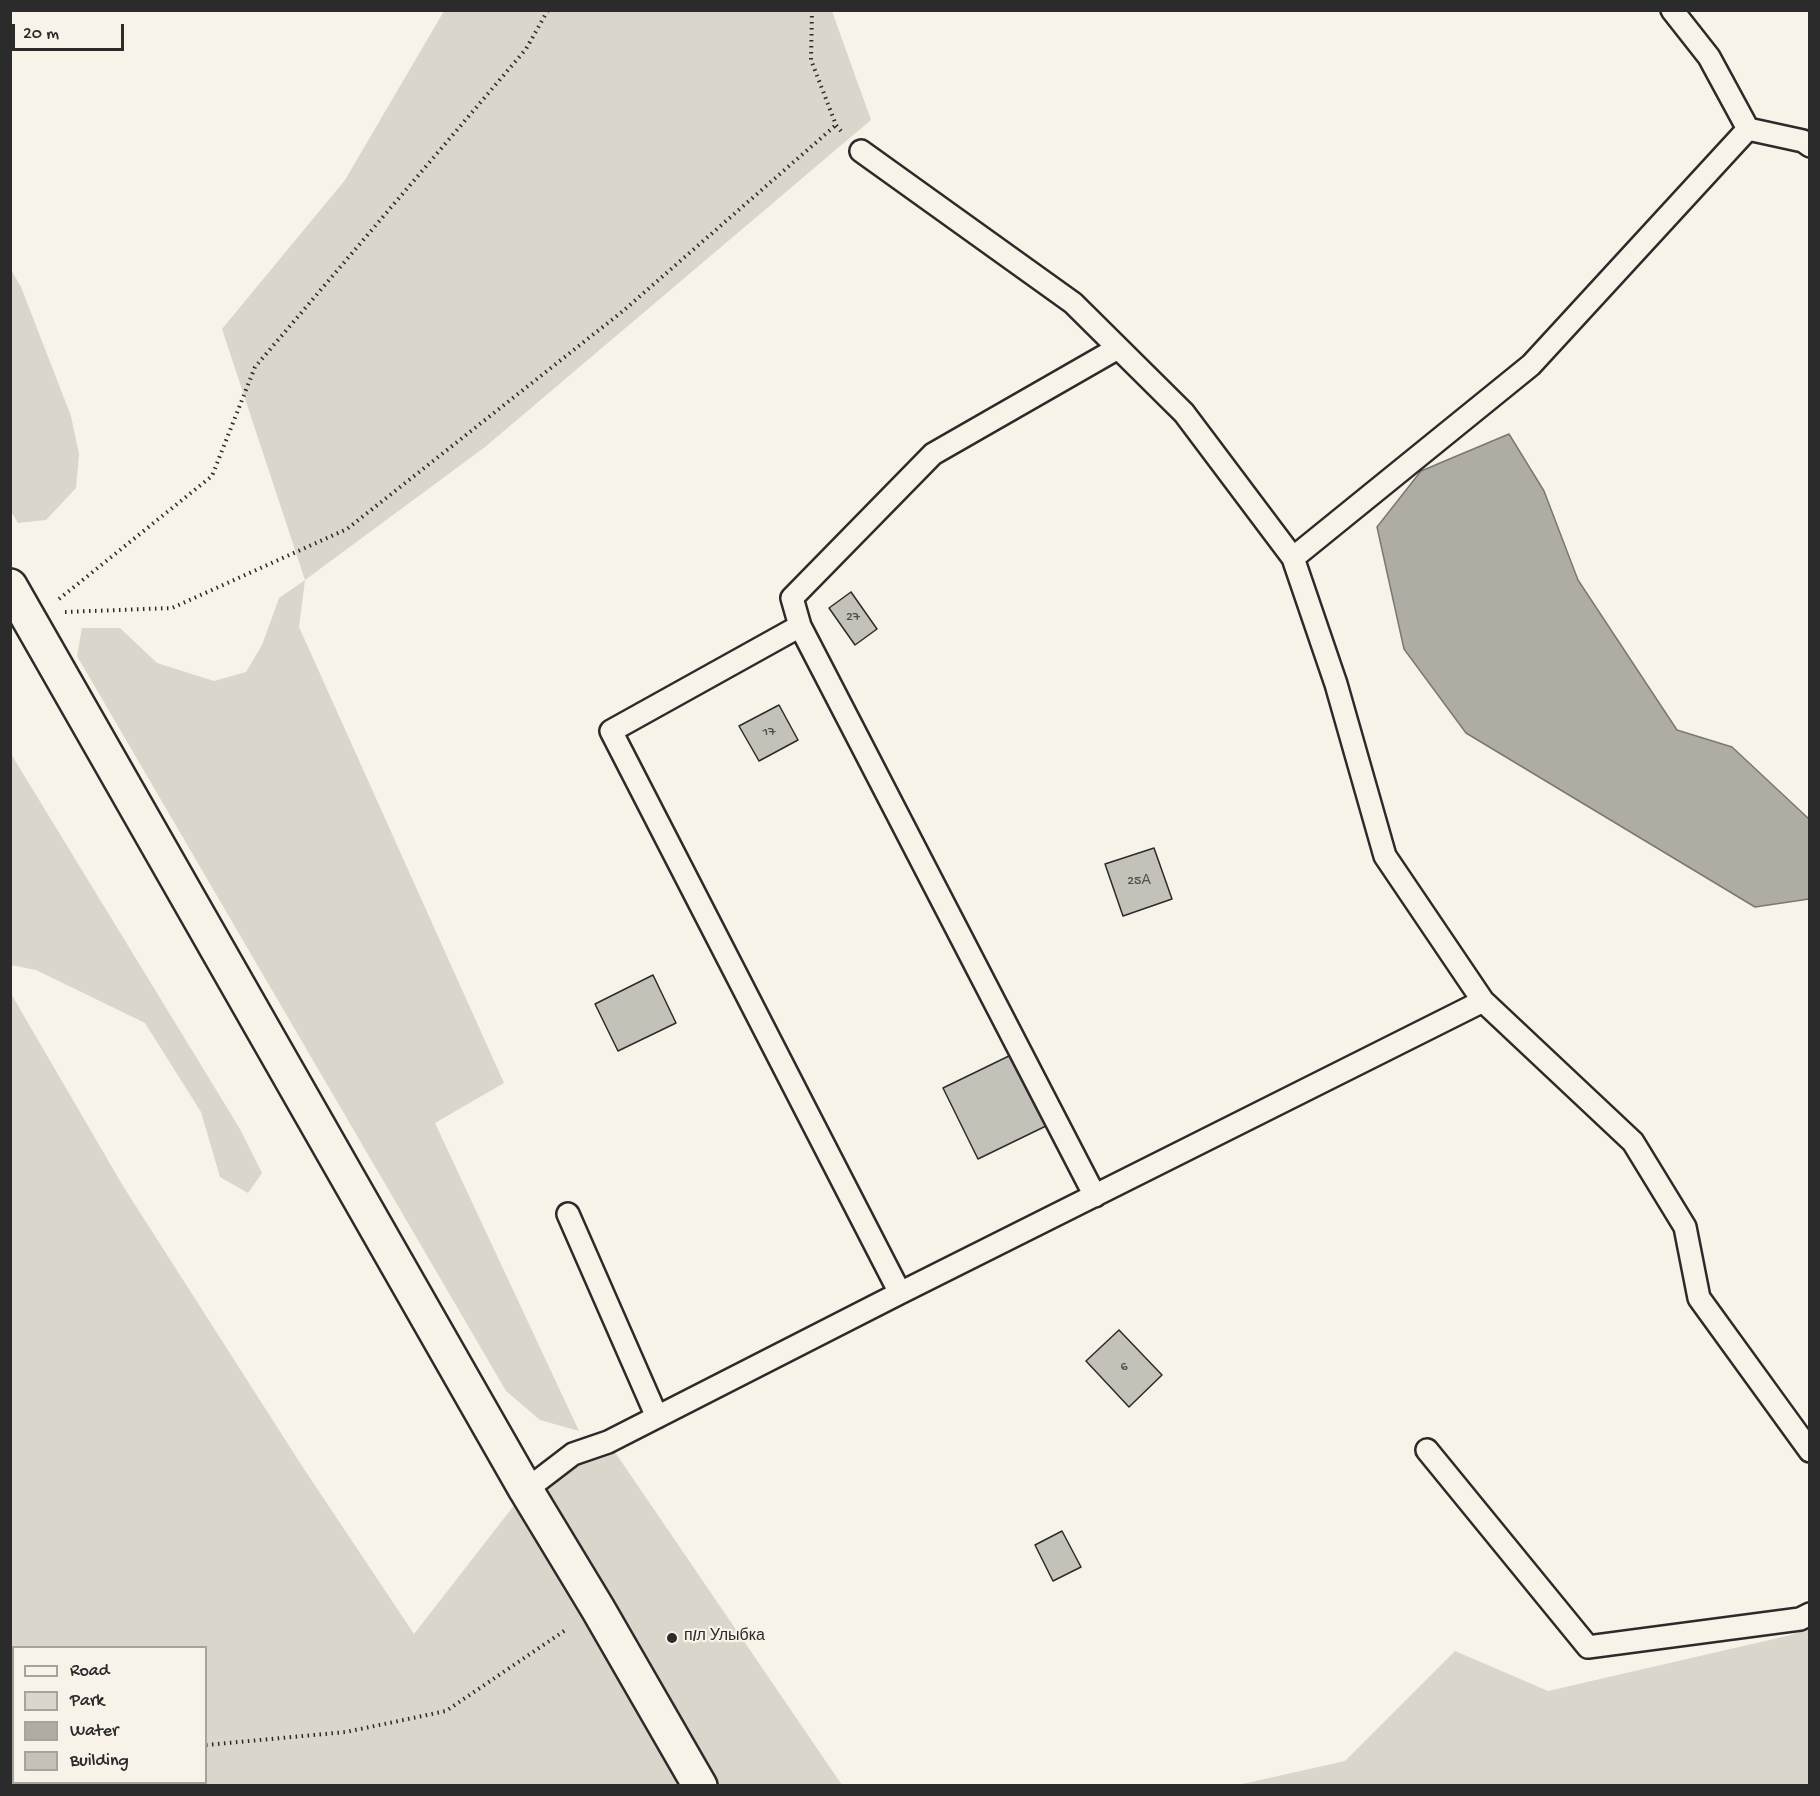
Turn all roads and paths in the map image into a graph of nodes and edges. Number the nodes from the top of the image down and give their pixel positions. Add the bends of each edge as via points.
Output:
1 (548, 10) edge
2 (812, 10) edge
3 (1672, 10) edge
4 (836, 125) junction
5 (1748, 129) junction
6 (1809, 146) edge
7 (861, 151) joint
8 (1118, 348) junction
9 (1293, 558) junction
10 (10, 586) edge
11 (39, 615) junction
12 (800, 626) junction
13 (1484, 1001) junction
14 (1095, 1196) junction
15 (568, 1214) dead end
16 (900, 1293) junction
17 (657, 1417) junction
18 (1427, 1450) dead end
19 (1809, 1451) edge
20 (526, 1490) junction
21 (598, 1610) junction
22 (1809, 1614) edge
23 (207, 1745) edge
24 (700, 1785) edge

1 - 11 path via 526,49 255,367 212,477
2 - 4 path via 811,60
3 - 5 lane via 1709,57
4 - 7 path
4 - 11 path via 623,311 346,529 172,608
5 - 6 lane via 1803,141
5 - 9 lane via 1530,366
7 - 8 lane via 1073,303
8 - 9 lane via 1184,413
8 - 12 lane via 933,454 792,598
9 - 13 lane via 1336,684 1385,856
10 - 11 street
11 - 20 street
12 - 14 lane
12 - 16 lane via 611,731
13 - 14 lane
13 - 19 lane via 1633,1142 1685,1227 1698,1298
14 - 16 lane
15 - 17 lane
16 - 17 lane
17 - 20 lane via 608,1442 573,1454
18 - 22 lane via 1588,1647 1800,1619
20 - 21 street
21 - 23 path via 446,1711 346,1732
21 - 24 street

